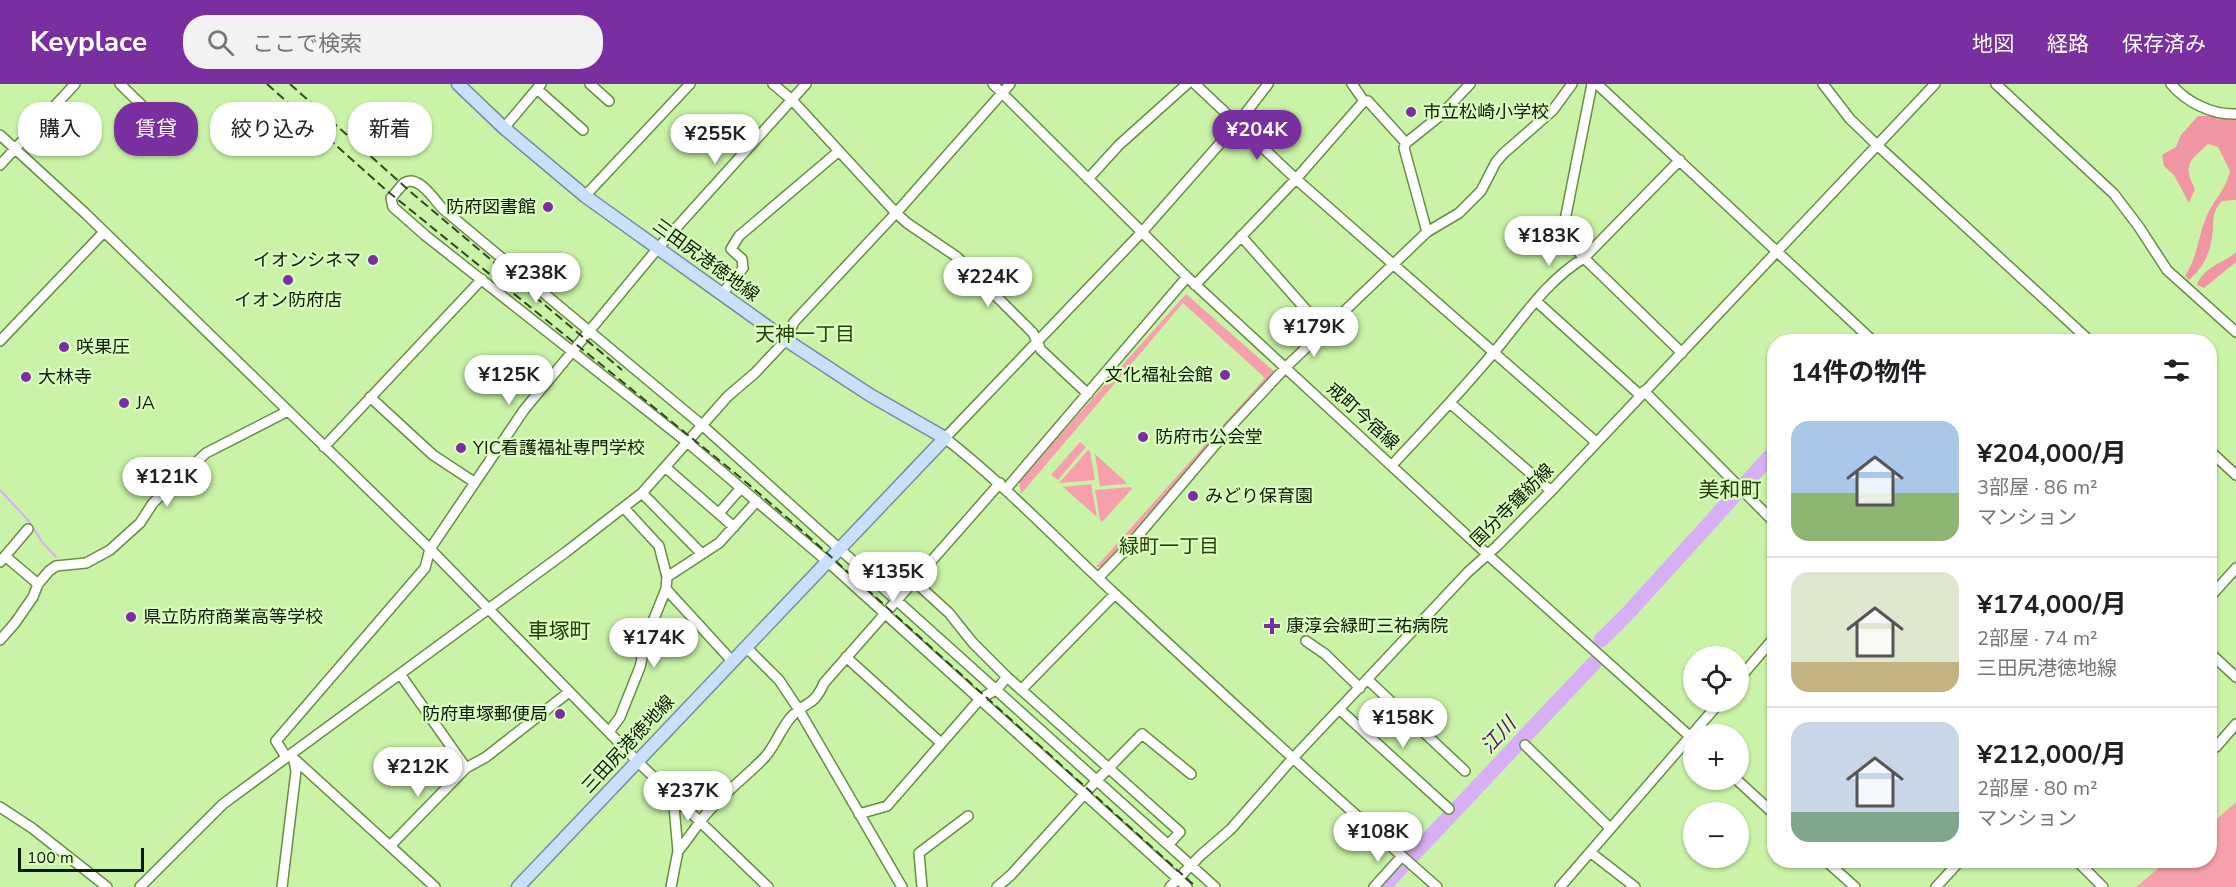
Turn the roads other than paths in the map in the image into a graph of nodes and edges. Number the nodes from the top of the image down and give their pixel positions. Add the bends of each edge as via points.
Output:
1 (75, 84) edge
2 (120, 84) edge
3 (458, 84) edge
4 (590, 84) edge
5 (690, 84) edge
6 (773, 84) edge
7 (806, 84) edge
8 (993, 84) edge
9 (1010, 84) edge
10 (1187, 84) edge
11 (1195, 84) edge
12 (1268, 84) edge
13 (1352, 84) edge
14 (1470, 84) edge
15 (1572, 84) edge
16 (1592, 84) edge
17 (1597, 84) edge
18 (1823, 84) edge
19 (1935, 84) edge
20 (1996, 84) edge
21 (2171, 84) edge
22 (539, 87) edge
23 (1002, 93) junction
24 (792, 100) junction
25 (609, 101) dead end
26 (1364, 101) junction
27 (138, 102) edge
28 (2236, 114) edge
29 (1238, 123) junction
30 (504, 128) junction
31 (583, 130) dead end
32 (0, 135) edge
33 (1406, 143) junction
34 (1877, 145) junction
35 (14, 150) junction
36 (839, 151) junction
37 (1680, 160) junction
38 (0, 165) edge
39 (1088, 179) junction
40 (1296, 179) junction
41 (585, 196) junction
42 (896, 213) junction
43 (104, 232) junction
44 (1142, 232) junction
45 (1427, 232) junction
46 (1241, 236) junction
47 (658, 248) junction
48 (1777, 250) junction
49 (1584, 258) junction
50 (1393, 264) junction
51 (1186, 277) junction
52 (482, 279) junction
53 (1195, 285) junction
54 (722, 294) junction
55 (1536, 301) junction
56 (1324, 330) junction
57 (590, 331) junction
58 (2236, 332) edge
59 (1866, 334) edge
60 (2082, 334) edge
61 (786, 340) junction
62 (0, 341) edge
63 (1037, 342) junction
64 (572, 351) junction
65 (1494, 352) junction
66 (1682, 353) junction
67 (1286, 367) junction
68 (1642, 393) junction
69 (1088, 394) junction
70 (370, 397) junction
71 (1450, 403) junction
72 (288, 411) junction
73 (703, 426) junction
74 (945, 438) junction
75 (687, 442) junction
76 (1596, 442) junction
77 (324, 447) junction
78 (2217, 457) edge
79 (1392, 465) junction
80 (665, 467) junction
81 (2236, 475) edge
82 (474, 482) junction
83 (1003, 486) junction
84 (741, 488) junction
85 (1551, 491) junction
86 (642, 493) junction
87 (757, 501) junction
88 (624, 508) junction
89 (719, 513) junction
90 (1767, 515) edge
91 (734, 527) junction
92 (28, 529) dead end
93 (430, 549) junction
94 (841, 549) junction
95 (702, 554) junction
96 (1487, 554) junction
97 (2, 559) edge
98 (828, 562) junction
99 (2236, 568) edge
100 (668, 577) junction
101 (1098, 578) junction
102 (914, 580) junction
103 (38, 584) junction
104 (666, 589) junction
105 (2217, 589) edge
106 (1115, 594) junction
107 (898, 600) junction
108 (489, 609) junction
109 (885, 613) junction
110 (0, 640) edge
111 (1306, 641) dead end
112 (1767, 646) edge
113 (746, 647) junction
114 (846, 657) junction
115 (2217, 659) edge
116 (732, 661) junction
117 (1749, 667) edge
118 (399, 674) junction
119 (1007, 677) junction
120 (2236, 677) edge
121 (1367, 679) junction
122 (1360, 688) junction
123 (997, 689) junction
124 (1021, 690) junction
125 (569, 692) junction
126 (980, 699) junction
127 (1339, 709) junction
128 (799, 710) junction
129 (1712, 712) edge
130 (1703, 724) edge
131 (2236, 724) edge
132 (1683, 730) edge
133 (609, 732) junction
134 (941, 743) junction
135 (1526, 745) dead end
136 (2217, 746) edge
137 (1683, 748) edge
138 (290, 757) junction
139 (1293, 758) junction
140 (637, 761) junction
141 (466, 768) junction
142 (1109, 768) junction
143 (1465, 771) dead end
144 (1191, 774) dead end
145 (1098, 779) junction
146 (1748, 790) edge
147 (1084, 794) junction
148 (673, 795) junction
149 (0, 807) edge
150 (1767, 808) edge
151 (1449, 809) dead end
152 (859, 814) junction
153 (968, 816) dead end
154 (700, 822) junction
155 (1610, 828) junction
156 (1169, 844) junction
157 (390, 846) junction
158 (678, 851) junction
159 (1590, 852) junction
160 (1402, 856) junction
161 (1192, 865) junction
162 (1834, 868) edge
163 (1954, 868) edge
164 (2084, 868) edge
165 (1178, 879) junction
166 (107, 887) edge
167 (140, 887) edge
168 (282, 887) edge
169 (435, 887) edge
170 (518, 887) edge
171 (671, 887) edge
172 (768, 887) edge
173 (902, 887) edge
174 (922, 887) edge
175 (997, 887) edge
176 (1170, 887) edge
177 (1186, 887) edge
178 (1215, 887) edge
179 (1374, 887) edge
180 (1437, 887) edge
181 (1560, 887) edge
182 (1635, 887) edge
183 (1855, 887) edge
184 (1936, 887) edge
185 (2103, 887) edge

1 - 35 street
2 - 27 street
3 - 30 main road, 三田尻港徳地線
4 - 25 street
5 - 41 street
6 - 24 street
7 - 24 street
8 - 23 street, 戒町今宿線
9 - 23 street
10 - 39 street via 1119,145
11 - 29 street
12 - 29 street
13 - 26 street
14 - 33 street via 1441,115
15 - 45 street via 1553,110 1504,153 1481,191 1452,218
16 - 49 street via 1563,230
17 - 37 street
18 - 34 street
19 - 34 street, 国分寺鐘紡線
20 - 58 street via 2114,194 2167,270
21 - 28 street via 2191,102 2223,114
22 - 30 street
22 - 31 street
23 - 39 street, 戒町今宿線
23 - 42 street
24 - 36 street
24 - 47 street
26 - 33 street
26 - 40 street
29 - 40 street
29 - 44 street
30 - 41 main road, 三田尻港徳地線
32 - 35 street
33 - 45 street via 1404,148
34 - 48 street, 国分寺鐘紡線
34 - 60 street
35 - 38 street
35 - 43 street
36 - 42 street
36 - 54 street via 739,236 732,249 742,259 743,268
37 - 48 street
37 - 49 street
39 - 44 street, 戒町今宿線
40 - 46 street
40 - 50 street
41 - 47 main road, 三田尻港徳地線
42 - 61 street via 794,322
42 - 63 street via 957,257 1033,333
43 - 62 street
43 - 72 street
44 - 51 street, 戒町今宿線
44 - 63 street
45 - 50 street
46 - 53 street
46 - 56 street
47 - 54 main road, 三田尻港徳地線
47 - 57 street
48 - 59 street
48 - 66 street, 国分寺鐘紡線
49 - 55 street
49 - 66 street
50 - 56 street
50 - 65 street
51 - 53 street, 戒町今宿線
51 - 69 street
52 - 57 street via 393,207 391,198 405,183 419,183 442,209
52 - 64 street
52 - 70 street
53 - 67 street, 戒町今宿線
54 - 61 main road, 三田尻港徳地線
55 - 65 street
55 - 68 street
56 - 67 street
57 - 64 street
57 - 73 street
61 - 73 street
61 - 74 main road, 三田尻港徳地線
63 - 69 street
63 - 74 street
64 - 75 street
64 - 82 street via 524,410
65 - 71 street
65 - 76 street
66 - 68 street, 国分寺鐘紡線
67 - 79 street, 戒町今宿線
67 - 101 street
68 - 76 street, 国分寺鐘紡線
68 - 90 street
69 - 83 street
70 - 77 street
70 - 82 street via 433,455
71 - 79 street
71 - 85 street
72 - 77 street
72 - 103 street via 206,453 110,550 86,563 56,566
73 - 75 street
73 - 94 street
74 - 83 street
74 - 94 main road, 三田尻港徳地線
75 - 80 street
75 - 84 street
76 - 85 street, 国分寺鐘紡線
77 - 93 street
78 - 81 street
79 - 96 street, 戒町今宿線
80 - 86 street
80 - 89 street
82 - 93 street
83 - 101 street
83 - 102 street
84 - 87 street
84 - 89 street
85 - 96 street, 国分寺鐘紡線
86 - 88 street
86 - 95 street
87 - 91 street
87 - 98 street
88 - 100 street via 659,546
88 - 108 street
89 - 91 street
91 - 95 street
92 - 97 street
93 - 108 street
93 - 138 street via 425,568 276,741
94 - 98 main road, 三田尻港徳地線
94 - 107 street
95 - 100 street
96 - 121 street, 国分寺鐘紡線
96 - 132 street, 戒町今宿線
97 - 103 street
98 - 109 street
98 - 113 main road, 三田尻港徳地線
99 - 105 street
100 - 104 street
101 - 106 street
102 - 107 street
102 - 119 street
103 - 110 street via 27,606
104 - 116 street
104 - 133 street via 647,636 640,667 620,717
106 - 124 street
106 - 139 street
107 - 109 street
107 - 123 street
108 - 118 street
108 - 125 street
109 - 114 street
109 - 126 street
111 - 122 street
112 - 117 street
113 - 116 main road, 三田尻港徳地線
113 - 128 street via 779,680
114 - 128 street via 812,703
114 - 134 street
115 - 120 street
116 - 140 main road, 三田尻港徳地線
118 - 138 street
118 - 141 street
119 - 123 street
119 - 124 street
121 - 122 street, 国分寺鐘紡線
121 - 143 street
122 - 127 street, 国分寺鐘紡線
123 - 126 street
123 - 145 street
124 - 142 street
125 - 133 street
125 - 141 street via 486,758
126 - 134 street
126 - 147 street
127 - 139 street, 国分寺鐘紡線
127 - 151 street
128 - 152 street
128 - 154 street via 766,756
129 - 130 street
131 - 136 street
133 - 140 street
134 - 152 street via 887,807
135 - 155 street
137 - 155 street
138 - 157 street
138 - 167 street via 217,810
138 - 168 street via 296,771
139 - 160 street
139 - 161 street, 国分寺鐘紡線 via 1231,829
140 - 148 street
140 - 170 main road, 三田尻港徳地線
141 - 157 street
142 - 144 street via 1142,734
142 - 145 street
142 - 156 street via 1180,832
145 - 147 street
145 - 156 street
146 - 150 street
147 - 165 street
147 - 175 street
148 - 154 street
148 - 158 street
149 - 166 street
152 - 173 street
153 - 174 street via 919,853
154 - 158 street
154 - 172 street
155 - 159 street
156 - 161 street
157 - 169 street
158 - 171 street
159 - 181 street
159 - 182 street
160 - 179 street
160 - 180 street
161 - 165 street, 国分寺鐘紡線
161 - 178 street
162 - 183 street
163 - 184 street
164 - 185 street
165 - 176 street, 国分寺鐘紡線
165 - 177 street

